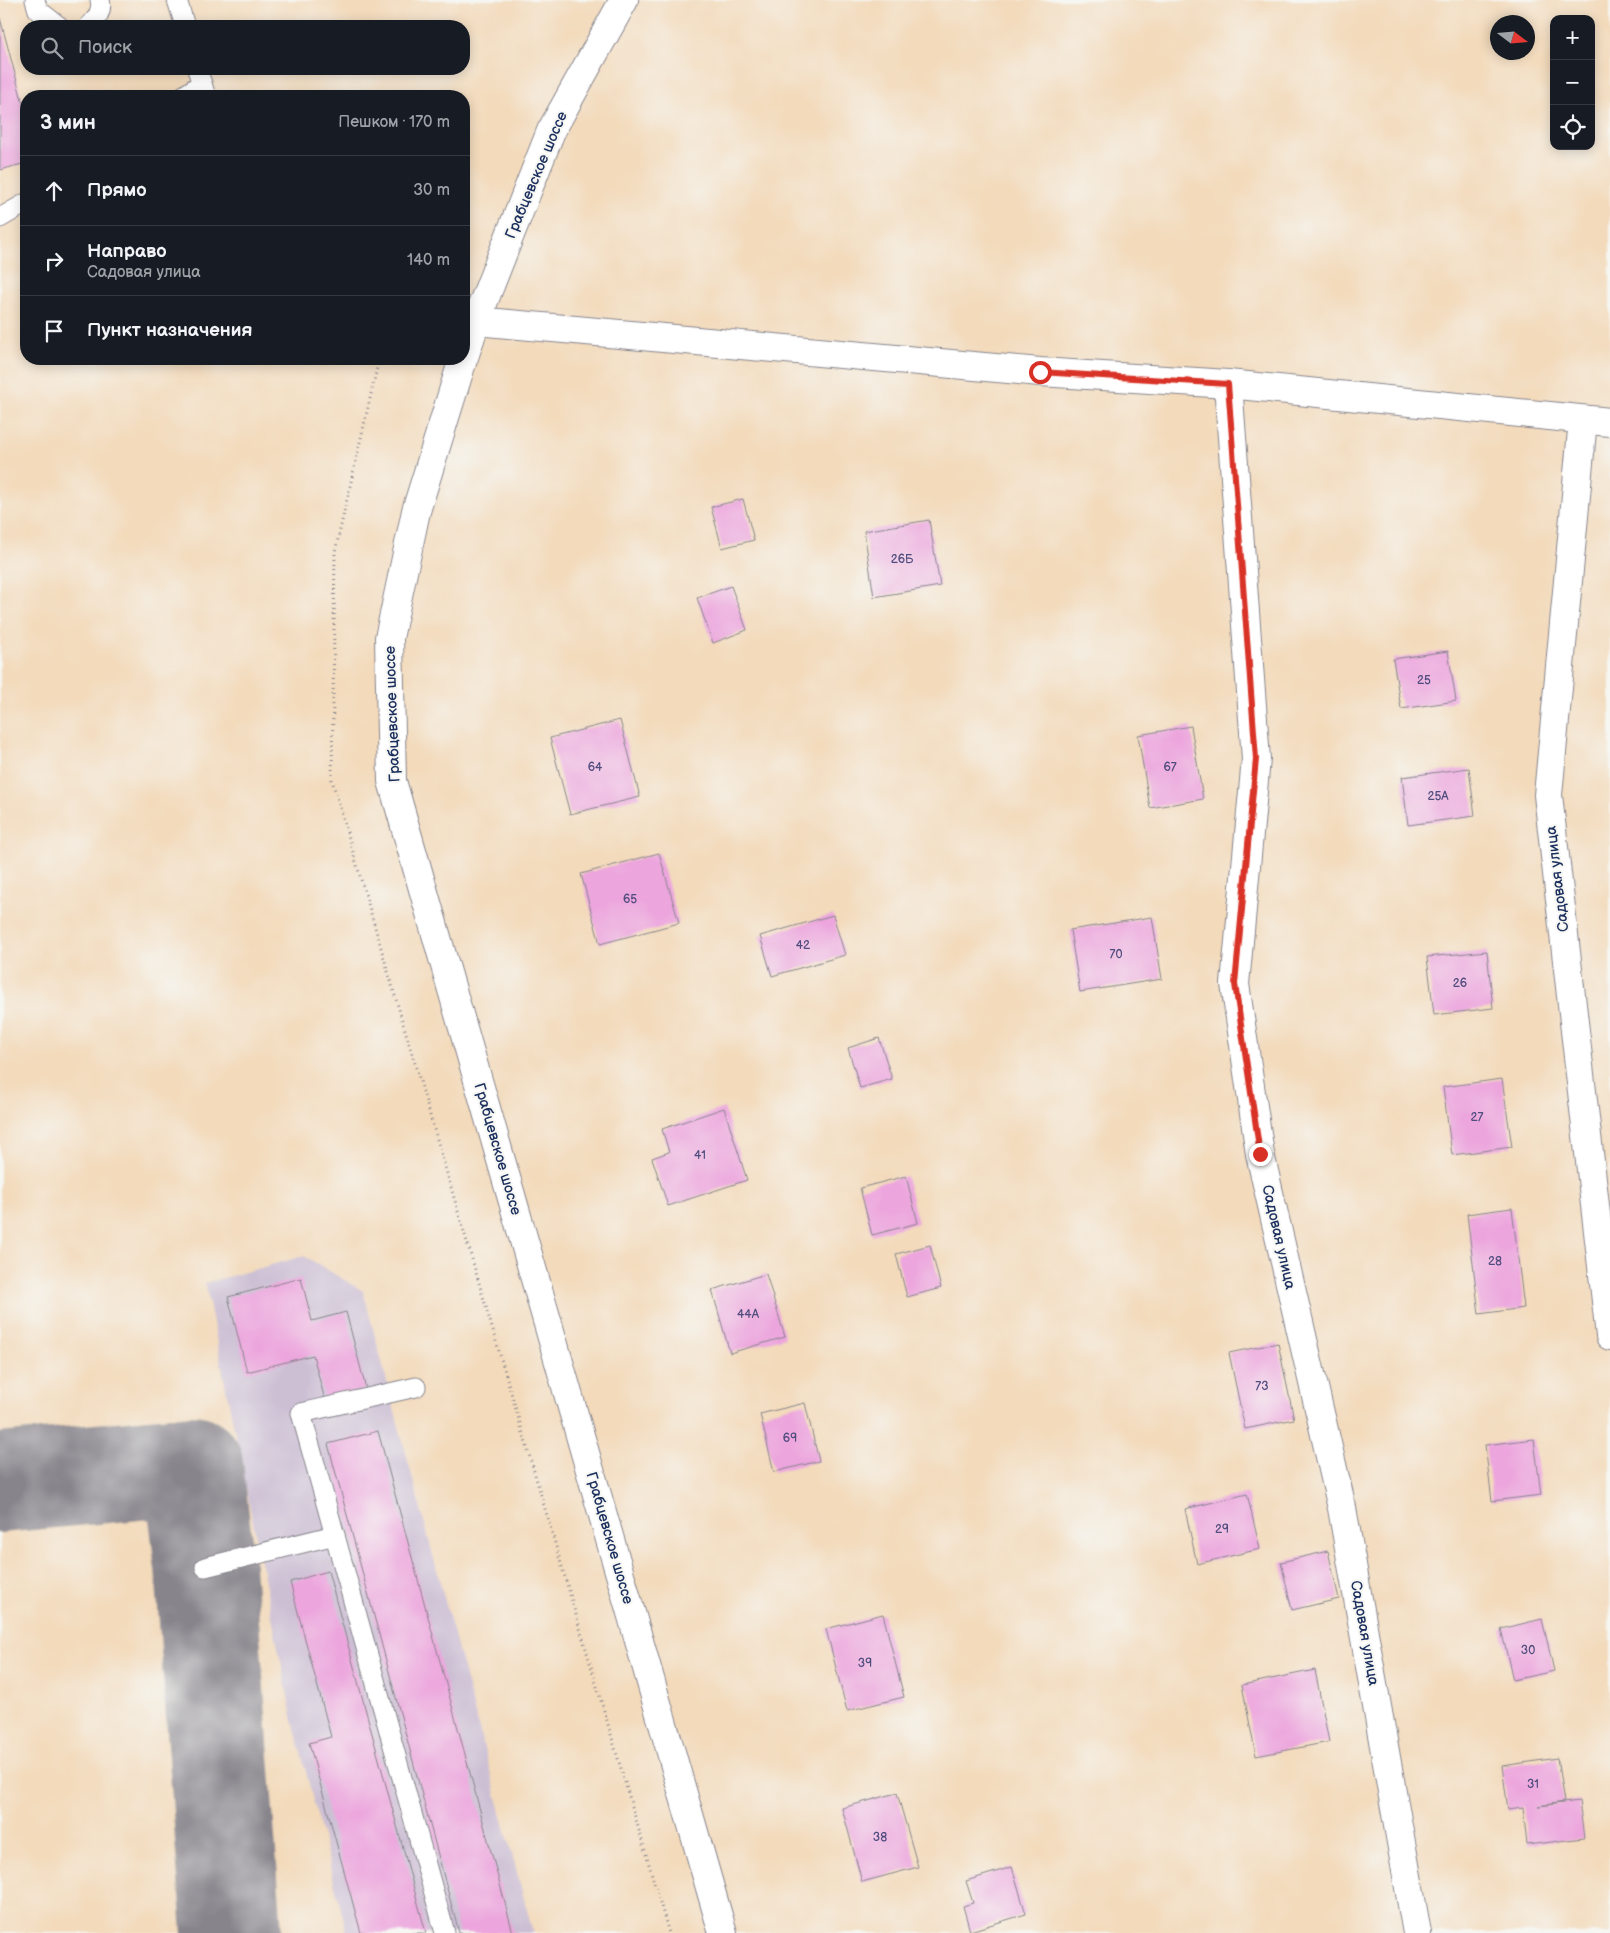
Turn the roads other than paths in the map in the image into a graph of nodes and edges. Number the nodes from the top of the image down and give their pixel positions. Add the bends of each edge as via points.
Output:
1 (35, 0) edge
2 (100, 0) edge
3 (177, 0) edge
4 (624, 0) edge
5 (51, 20) edge
6 (95, 20) edge
7 (183, 20) edge
8 (20, 206) edge
9 (0, 218) edge
10 (470, 318) edge
11 (462, 365) edge
12 (1228, 384) junction
13 (1583, 420) junction
14 (1610, 422) edge
15 (1610, 1336) edge
16 (416, 1387) dead end
17 (335, 1535) junction
18 (205, 1567) dead end
19 (445, 1933) edge
20 (723, 1933) edge
21 (1417, 1933) edge

1 - 5 lane via 38,10
2 - 6 lane
3 - 7 lane
4 - 10 street, Грабцевское шоссе via 551,131
8 - 9 lane
10 - 12 street via 1040,372
11 - 20 street, Грабцевское шоссе via 416,511 389,638 392,781
12 - 13 street
12 - 21 street, Садовая улица via 1256,759 1235,984 1260,1154 1342,1508
13 - 14 street
13 - 15 street, Садовая улица via 1548,795
16 - 17 lane via 301,1413
17 - 18 lane
17 - 19 lane

